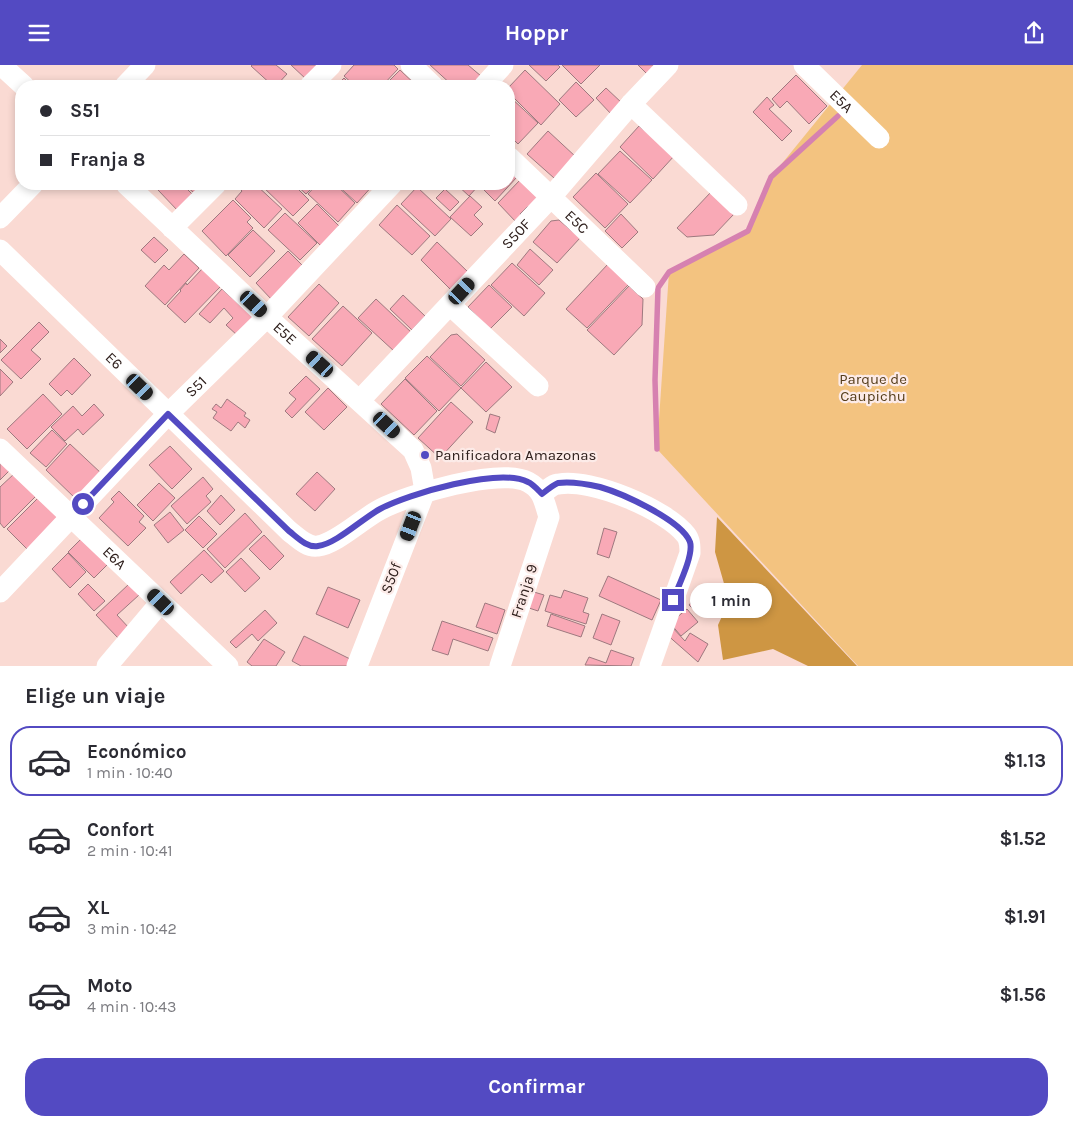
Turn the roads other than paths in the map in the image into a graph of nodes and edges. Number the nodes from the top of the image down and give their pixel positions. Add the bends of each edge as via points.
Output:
1 (1, 65) edge
2 (145, 65) edge
3 (331, 65) edge
4 (411, 65) edge
5 (503, 65) edge
6 (668, 65) edge
7 (804, 65) edge
8 (17, 80) edge
9 (131, 80) edge
10 (316, 80) edge
11 (427, 80) edge
12 (489, 80) edge
13 (631, 104) junction
14 (880, 138) dead end
15 (515, 163) edge
16 (27, 190) edge
17 (132, 190) edge
18 (210, 190) edge
19 (386, 190) edge
20 (551, 197) junction
21 (737, 205) dead end
22 (0, 218) edge
23 (172, 228) junction
24 (0, 250) edge
25 (645, 287) dead end
26 (450, 305) junction
27 (267, 317) junction
28 (538, 386) dead end
29 (360, 400) junction
30 (168, 414) junction
31 (0, 449) edge
32 (425, 491) junction
33 (542, 494) junction
34 (71, 517) junction
35 (0, 592) edge
36 (161, 602) junction
37 (107, 666) edge
38 (228, 666) edge
39 (357, 666) edge
40 (500, 666) edge
41 (650, 666) edge

1 - 8 street
2 - 9 street
3 - 10 street
4 - 11 street
5 - 12 street
6 - 13 street, S50F
7 - 14 street, E5A
13 - 20 street, S50F
13 - 21 street
15 - 20 street, E5C
16 - 22 street
17 - 23 street, E5E
18 - 23 street
19 - 27 street, S51
20 - 25 street, E5C
20 - 26 street, S50F
23 - 27 street, E5E
24 - 30 street, E6
26 - 28 street
26 - 29 street, S50F
27 - 29 street, E5E
27 - 30 street, S51
29 - 32 street, E5E via 413,450 421,468
30 - 32 street, E6 via 289,531 303,542 317,547 333,541 380,509
30 - 34 street, S51
31 - 34 street, E6A
32 - 33 street via 503,477 527,481
32 - 39 street, S50f
33 - 40 street, Franja 9 via 549,517
33 - 41 street via 556,484 576,482 600,487 652,509 686,535 690,553
34 - 35 street, S51
34 - 36 street, E6A
36 - 37 street
36 - 38 street, E6A

